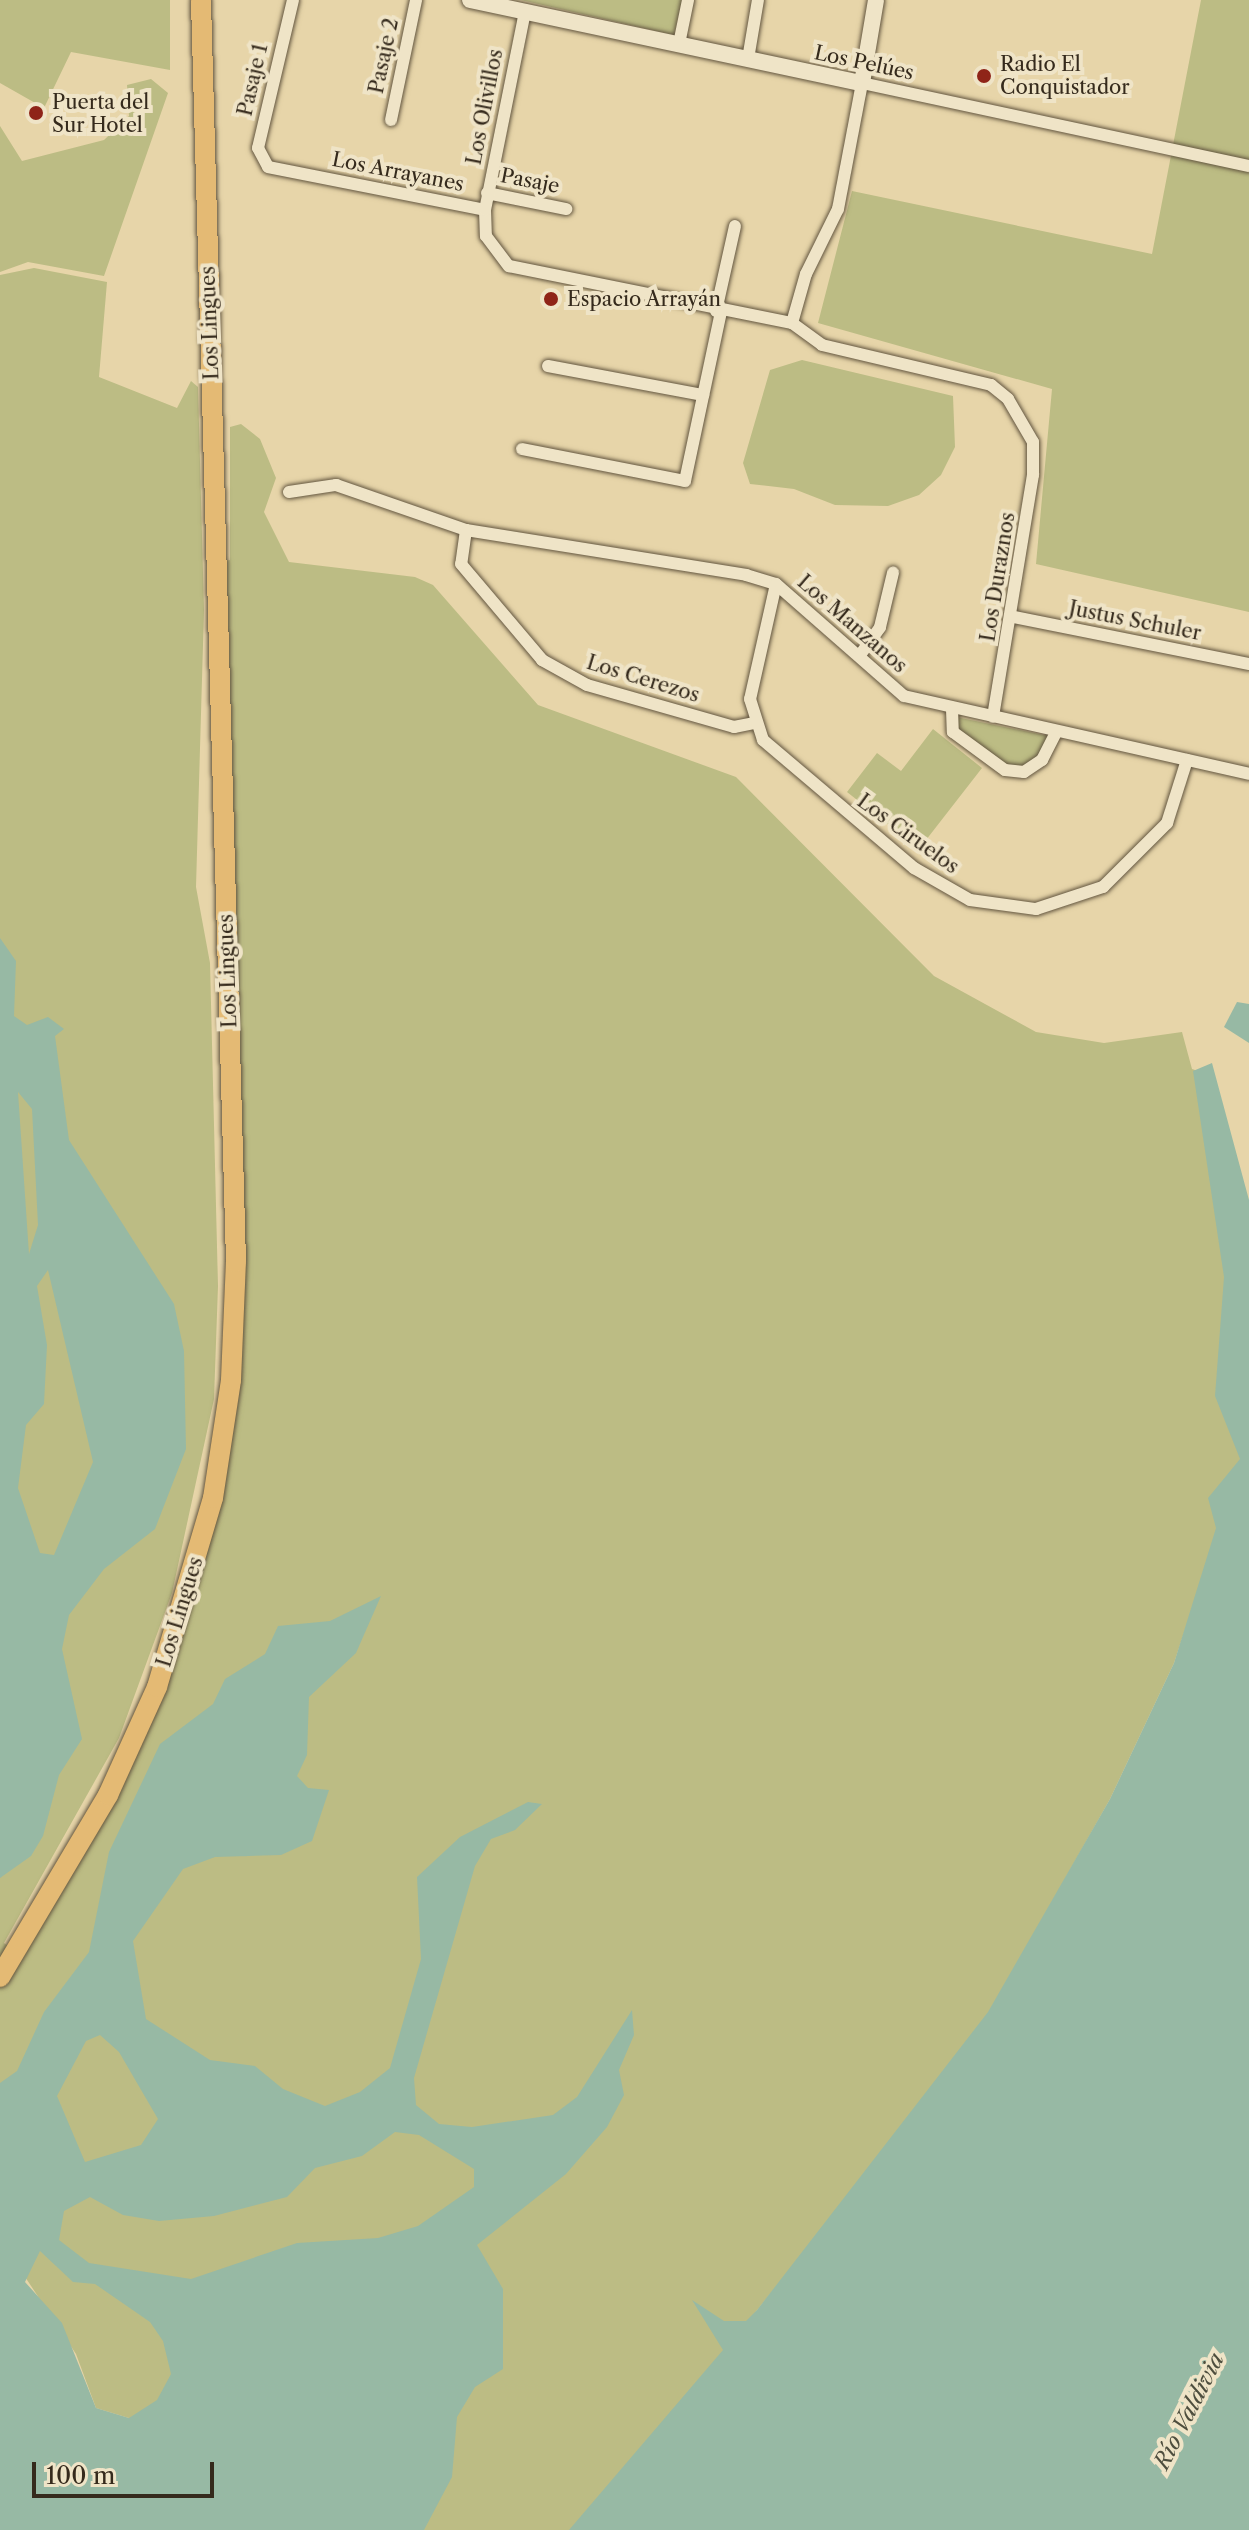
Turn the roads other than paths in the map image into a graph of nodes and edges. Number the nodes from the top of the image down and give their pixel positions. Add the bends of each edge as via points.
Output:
1 (201, 0) edge
2 (293, 0) edge
3 (416, 0) edge
4 (470, 0) edge
5 (688, 0) edge
6 (758, 0) edge
7 (876, 0) edge
8 (525, 11) junction
9 (679, 44) junction
10 (748, 59) junction
11 (862, 83) junction
12 (391, 120) dead end
13 (1249, 166) edge
14 (268, 167) joint
15 (487, 193) junction
16 (566, 209) dead end
17 (485, 210) junction
18 (735, 226) dead end
19 (718, 311) junction
20 (792, 323) junction
21 (548, 366) dead end
22 (703, 395) junction
23 (1033, 442) joint
24 (522, 449) dead end
25 (289, 492) dead end
26 (466, 530) junction
27 (893, 573) dead end
28 (776, 584) junction
29 (1014, 617) junction
30 (860, 655) junction
31 (1249, 664) edge
32 (952, 709) junction
33 (993, 717) junction
34 (754, 723) junction
35 (1056, 733) junction
36 (1187, 760) junction
37 (1249, 774) edge
38 (0, 1977) edge

1 - 38 main road, Los Lingues via 236,1249 231,1380 213,1498 171,1650 119,1772
2 - 14 street, Pasaje 1 via 258,148
3 - 12 street, Pasaje 2
4 - 8 street, Los Pelúes
5 - 9 street
6 - 10 street
7 - 11 street
8 - 9 street, Los Pelúes
8 - 15 street, Los Olivillos
9 - 10 street, Los Pelúes
10 - 11 street, Los Pelúes
11 - 13 street, Los Pelúes
11 - 20 street via 838,209 806,274
14 - 17 street, Los Arrayanes
15 - 16 street, Pasaje
15 - 17 street, Los Olivillos
17 - 19 street, Los Arrayanes via 486,236 509,266
18 - 19 street
19 - 20 street, Los Arrayanes
19 - 22 street
20 - 23 street, Los Arrayanes via 822,345 991,385
21 - 22 street
22 - 24 street via 685,481
23 - 29 street, Los Duraznos
25 - 26 street, Los Manzanos via 336,485
26 - 28 street, Los Manzanos
26 - 34 street, Los Cerezos via 461,564 552,667 587,685 734,727
27 - 30 street via 880,627
28 - 30 street, Los Manzanos
28 - 34 street via 750,699
29 - 31 street, Justus Schuler
29 - 33 street, Los Duraznos
30 - 32 street, Los Manzanos via 904,696
32 - 33 street, Los Manzanos
32 - 35 street via 953,732 1005,770 1024,772 1042,760
33 - 35 street, Los Manzanos
34 - 36 street, Los Ciruelos via 782,763 914,868 970,900 1011,908 1078,900 1128,868 1167,823
35 - 36 street, Los Manzanos
36 - 37 street, Los Manzanos

